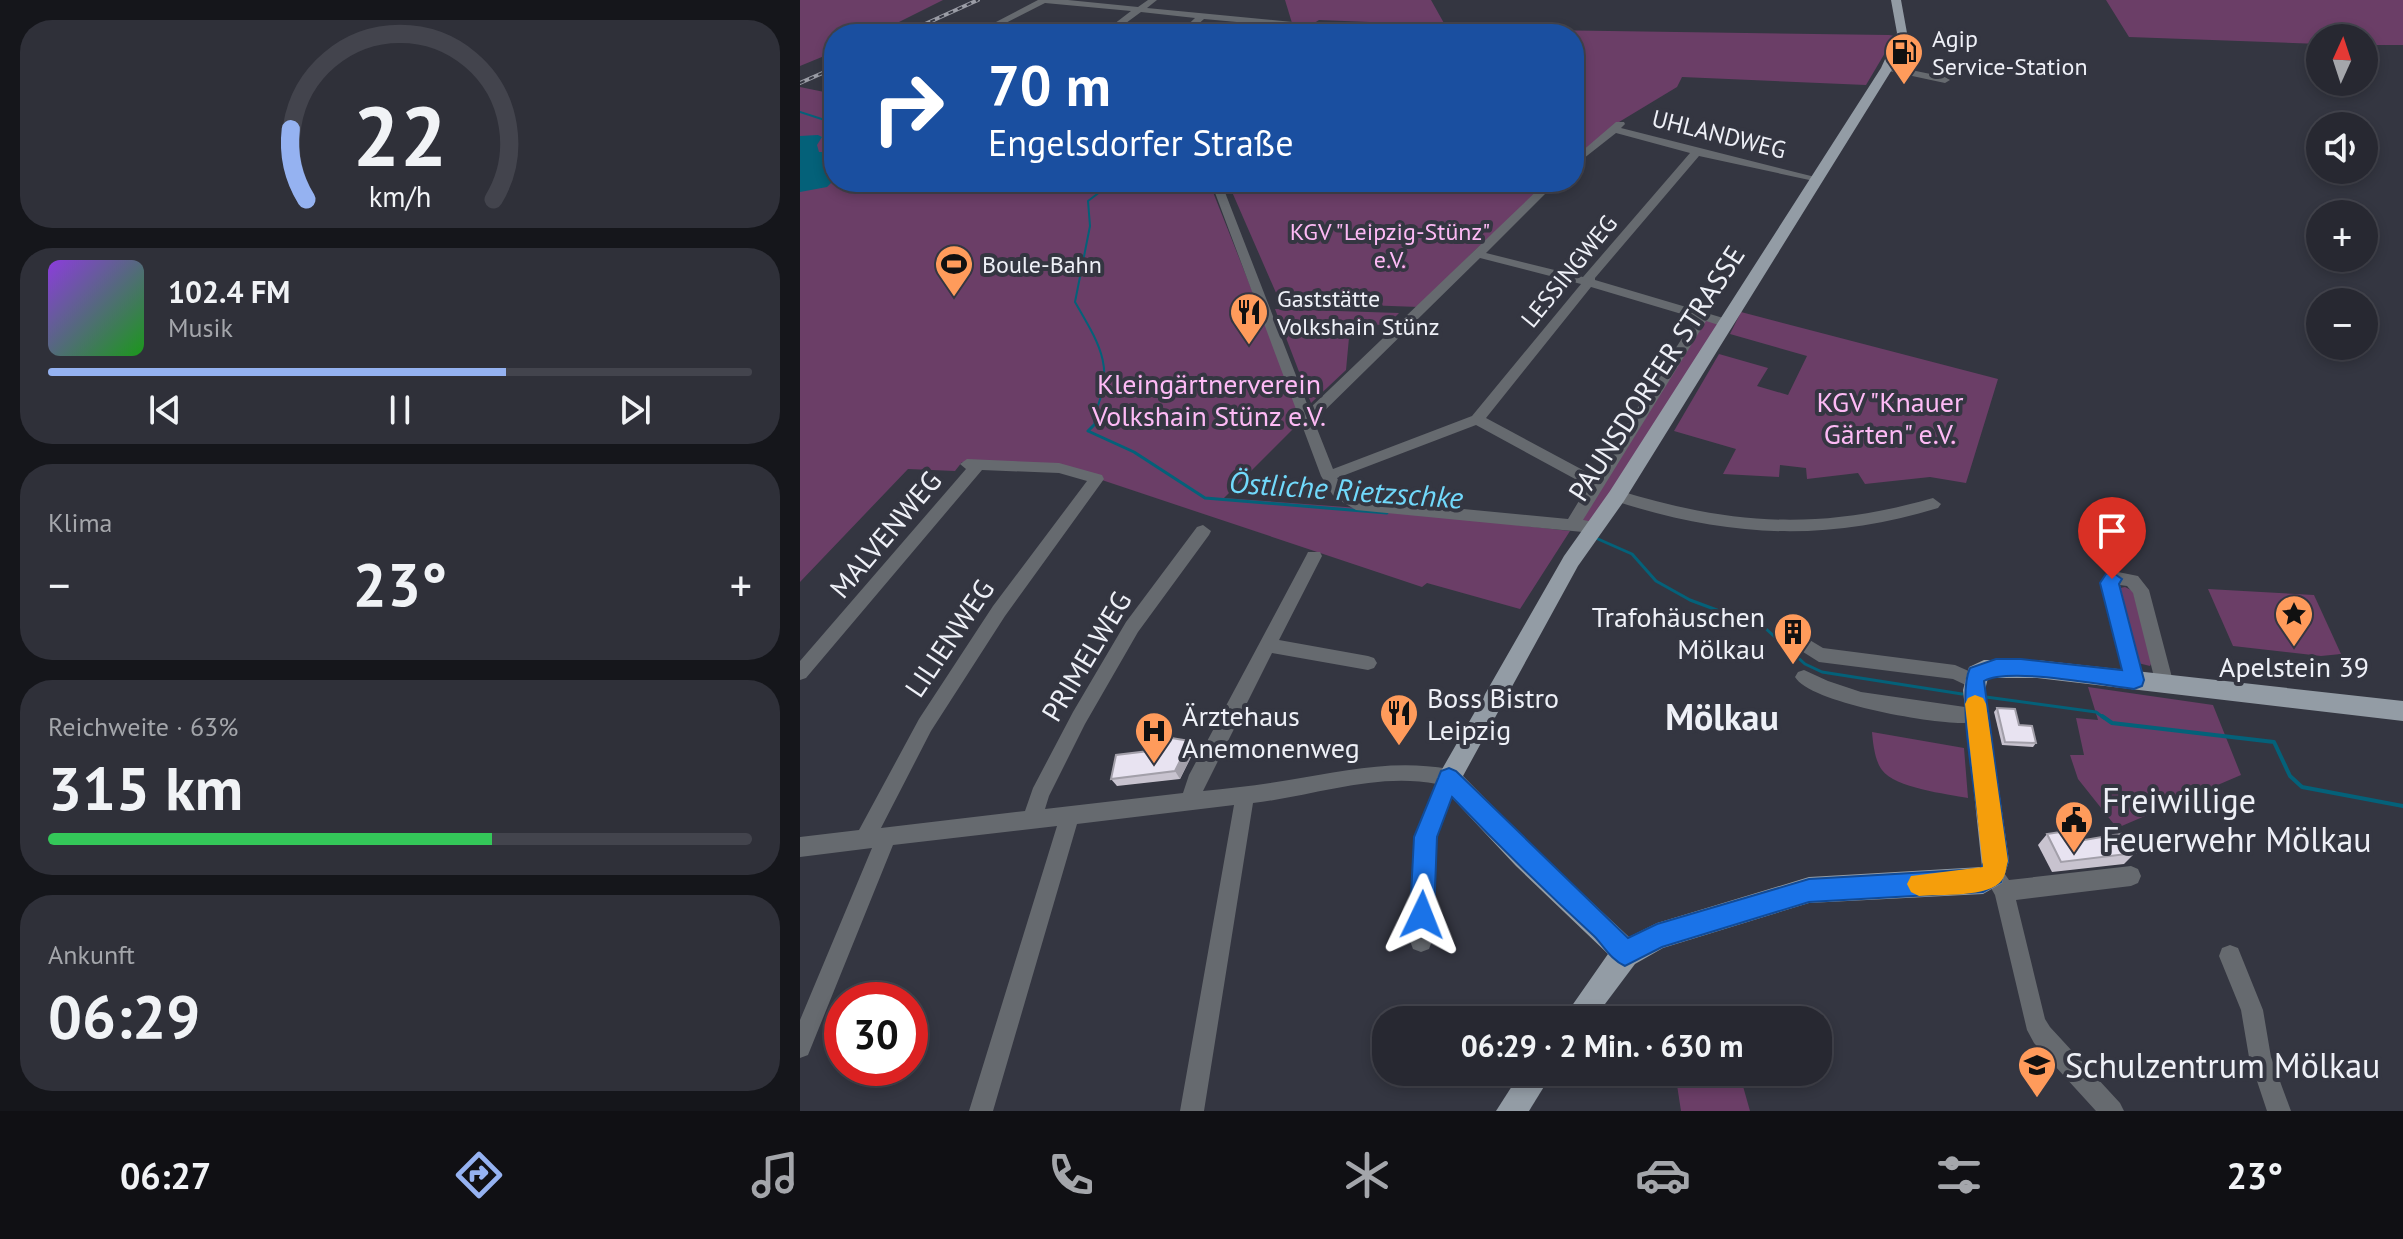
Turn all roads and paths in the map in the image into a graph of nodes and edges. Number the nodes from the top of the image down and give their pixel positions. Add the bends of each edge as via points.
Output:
1 (1043, 0) edge
2 (1153, 0) edge
3 (1896, 0) edge
4 (1137, 11) junction
5 (1201, 17) junction
6 (1252, 22) joint
7 (996, 24) edge
8 (1119, 24) edge
9 (1193, 24) edge
10 (1267, 24) edge
11 (1887, 68) junction
12 (1945, 80) dead end
13 (1697, 152) junction
14 (1584, 155) edge
15 (1814, 178) junction
16 (1220, 192) edge
17 (1542, 192) edge
18 (1477, 254) junction
19 (1588, 283) junction
20 (1702, 317) junction
21 (1725, 323) junction
22 (1477, 419) junction
23 (1306, 420) junction
24 (1328, 476) junction
25 (1097, 479) joint
26 (1598, 485) junction
27 (1617, 496) junction
28 (1933, 504) dead end
29 (1583, 525) junction
30 (1203, 531) dead end
31 (1314, 556) dead end
32 (1798, 640) dead end
33 (1269, 645) junction
34 (1368, 663) dead end
35 (800, 673) edge
36 (1804, 677) dead end
37 (2134, 680) junction
38 (2165, 685) junction
39 (1975, 696) junction
40 (2403, 711) edge
41 (1449, 778) junction
42 (1245, 795) junction
43 (1191, 801) junction
44 (1070, 815) junction
45 (1032, 820) junction
46 (876, 838) junction
47 (800, 847) edge
48 (2131, 876) dead end
49 (1999, 883) junction
50 (1421, 941) dead end
51 (1625, 954) junction
52 (2230, 956) dead end
53 (1586, 1006) edge
54 (806, 1017) edge
55 (800, 1047) edge
56 (1529, 1086) edge
57 (981, 1111) edge
58 (1192, 1111) edge
59 (1511, 1111) edge
60 (2112, 1111) edge
61 (2279, 1111) edge

1 - 4 street
1 - 7 street
2 - 4 street
3 - 11 main road, PAUNSDORFER STRASSE via 1902,33
4 - 5 street
4 - 8 street
5 - 6 street
5 - 9 street
6 - 10 street
11 - 12 street
11 - 15 main road, PAUNSDORFER STRASSE
13 - 14 street, UHLANDWEG via 1617,127
13 - 15 street, UHLANDWEG
13 - 19 street, LESSINGWEG
15 - 21 main road, PAUNSDORFER STRASSE
16 - 23 street
17 - 18 street
18 - 19 street
18 - 23 street
19 - 20 street
19 - 22 street, LESSINGWEG
20 - 21 street
20 - 26 street, PAUNSDORFER STRASSE
21 - 27 main road, PAUNSDORFER STRASSE
22 - 24 street, LESSINGWEG
22 - 26 street
23 - 24 street
24 - 29 street via 1339,493 1356,504
25 - 35 street, MALVENWEG via 1059,468 972,465
25 - 46 street, LILIENWEG via 999,611 925,725
26 - 29 street, PAUNSDORFER STRASSE
27 - 28 street via 1683,515 1764,526 1857,522
27 - 29 main road, PAUNSDORFER STRASSE
29 - 41 main road, PAUNSDORFER STRASSE via 1547,602
30 - 45 street, PRIMELWEG via 1132,627 1079,718
31 - 33 street
32 - 39 street via 1819,655 1955,672
33 - 34 street
33 - 43 street via 1196,781
36 - 39 street via 1862,699 1965,715
37 - 38 main road
37 - 38 street via 2110,583 2118,578 2141,590
37 - 39 main road via 1996,667 1984,669
38 - 40 main road
39 - 49 main road
41 - 42 street via 1404,773
41 - 50 street via 1425,837
41 - 51 main road
42 - 43 street
42 - 58 street
43 - 44 street
44 - 45 street
44 - 57 street
45 - 46 street
46 - 47 street
46 - 54 street, LILIENWEG
48 - 49 street
49 - 51 main road via 1809,890 1657,936
49 - 60 street via 2035,1022
51 - 53 main road
52 - 61 street via 2252,1010 2260,1057
54 - 55 street, LILIENWEG
56 - 59 main road

